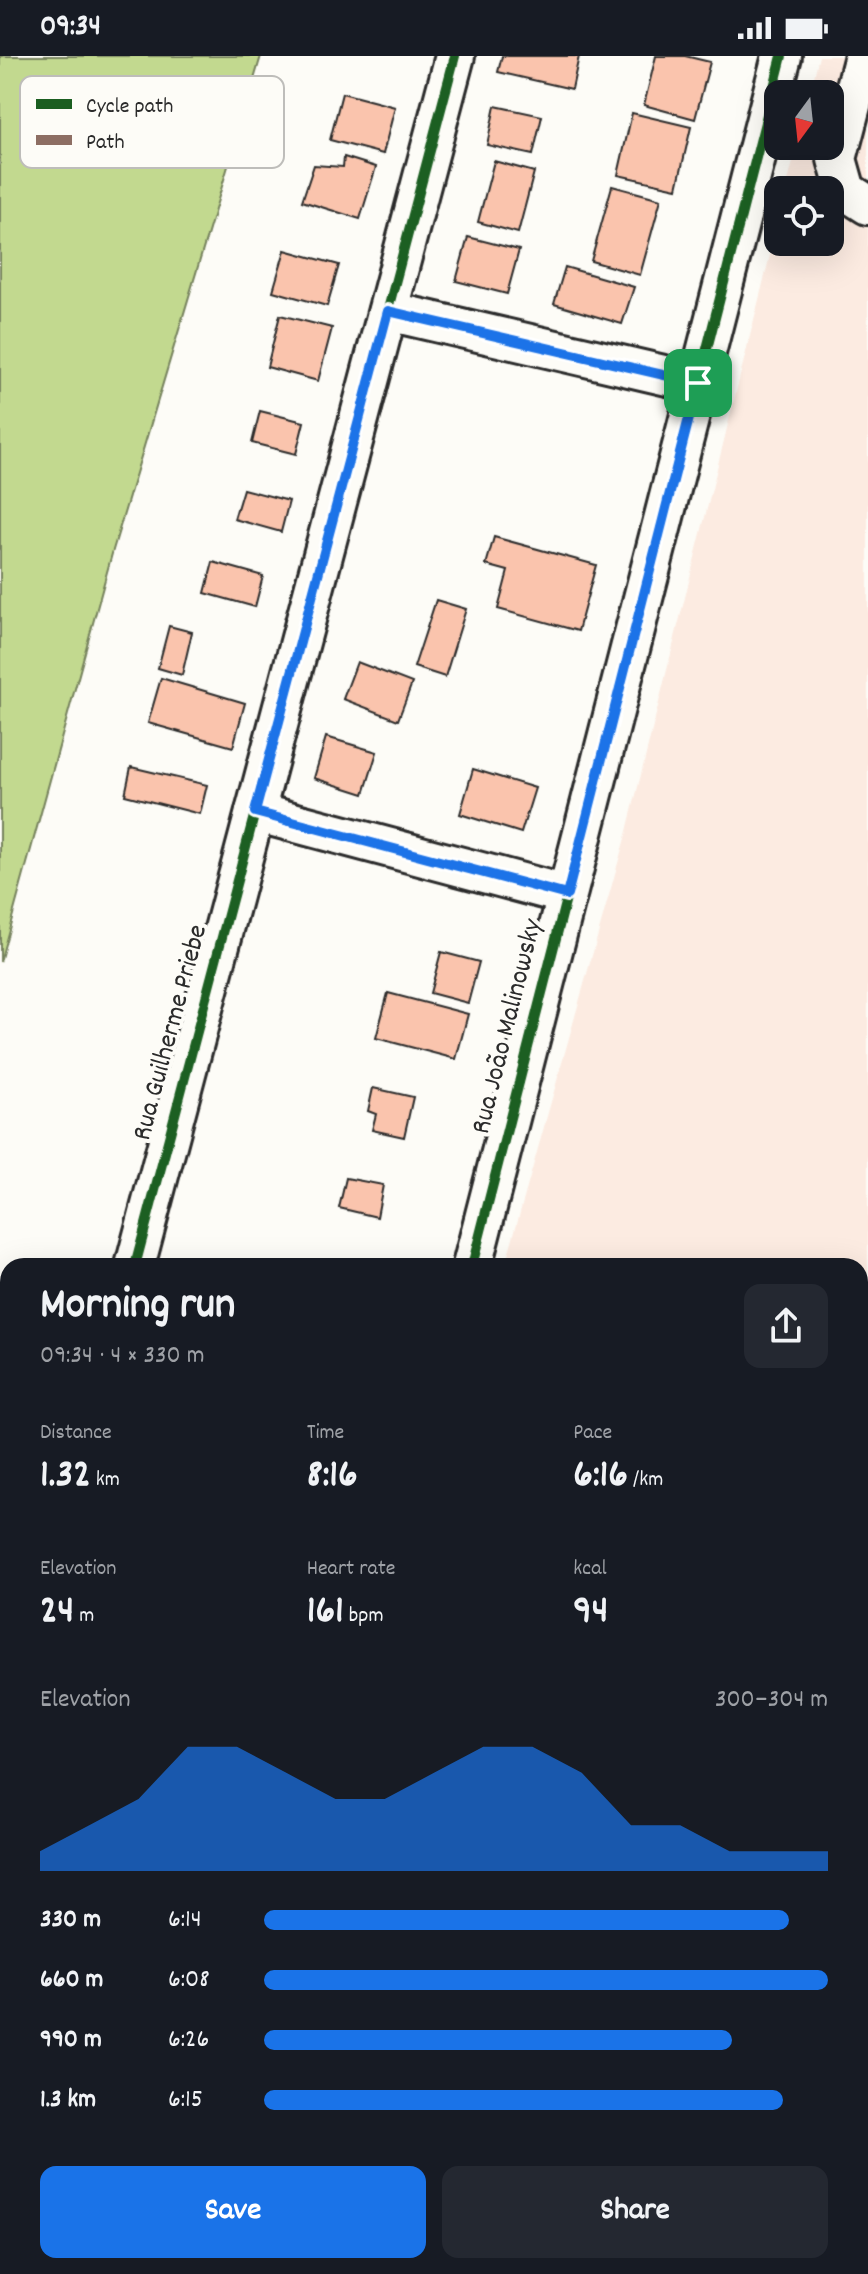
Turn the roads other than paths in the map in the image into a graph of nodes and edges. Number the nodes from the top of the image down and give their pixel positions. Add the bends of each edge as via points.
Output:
1 (455, 56) edge
2 (782, 56) edge
3 (864, 56) edge
4 (868, 205) edge
5 (388, 311) junction
6 (698, 383) junction
7 (255, 812) junction
8 (567, 895) junction
9 (137, 1258) edge
10 (474, 1258) edge

1 - 5 street, Rua Guilherme Priebe
2 - 6 street, Rua João Malinowsky
3 - 4 street via 837,159 846,191
5 - 6 street
5 - 7 street, Rua Guilherme Priebe
6 - 8 street, Rua João Malinowsky
7 - 8 street
7 - 9 street, Rua Guilherme Priebe
8 - 10 street, Rua João Malinowsky

